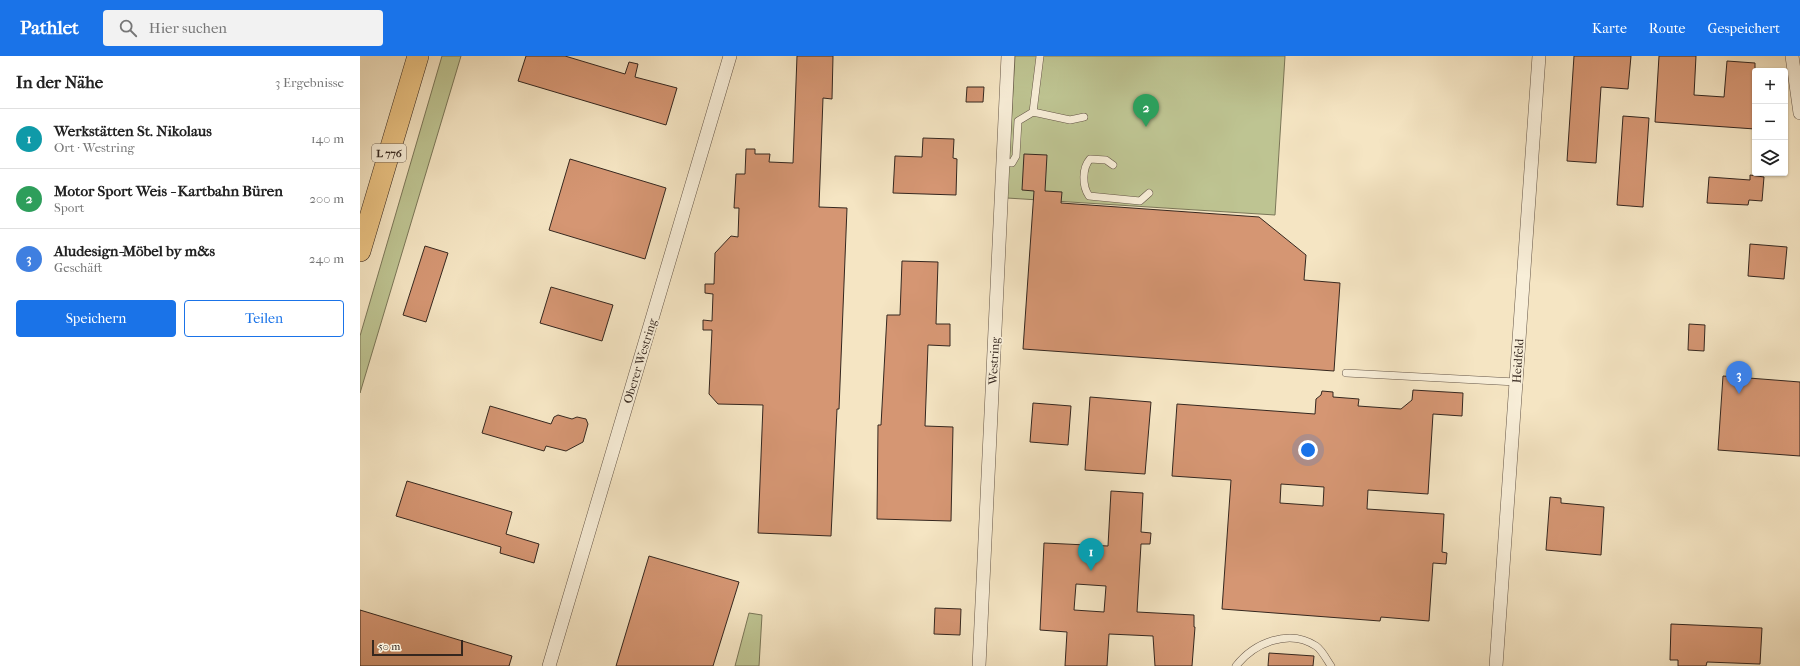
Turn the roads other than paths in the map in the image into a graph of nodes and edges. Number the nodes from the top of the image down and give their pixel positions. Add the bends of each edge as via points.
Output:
1 (418, 56) edge
2 (730, 56) edge
3 (1008, 56) edge
4 (1040, 56) edge
5 (1540, 56) edge
6 (1792, 56) edge
7 (1033, 112) junction
8 (1800, 113) edge
9 (1084, 117) dead end
10 (1004, 162) junction
11 (1113, 165) dead end
12 (1149, 193) dead end
13 (360, 250) edge
14 (1346, 372) dead end
15 (1516, 382) junction
16 (549, 666) edge
17 (980, 666) edge
18 (1236, 666) edge
19 (1331, 666) edge
20 (1496, 666) edge

1 - 13 main road, L 776
2 - 16 street, Oberer Westring
3 - 10 street, Westring
4 - 7 lane
5 - 15 street, Heidfeld
6 - 8 street
7 - 9 lane via 1070,120
7 - 10 lane via 1018,121 1016,156 1012,163
10 - 17 street, Westring
11 - 12 lane via 1106,160 1090,159 1086,164 1084,188 1089,196 1140,201
14 - 15 lane
15 - 20 street, Heidfeld
18 - 19 lane via 1250,652 1270,640 1299,639 1317,646

